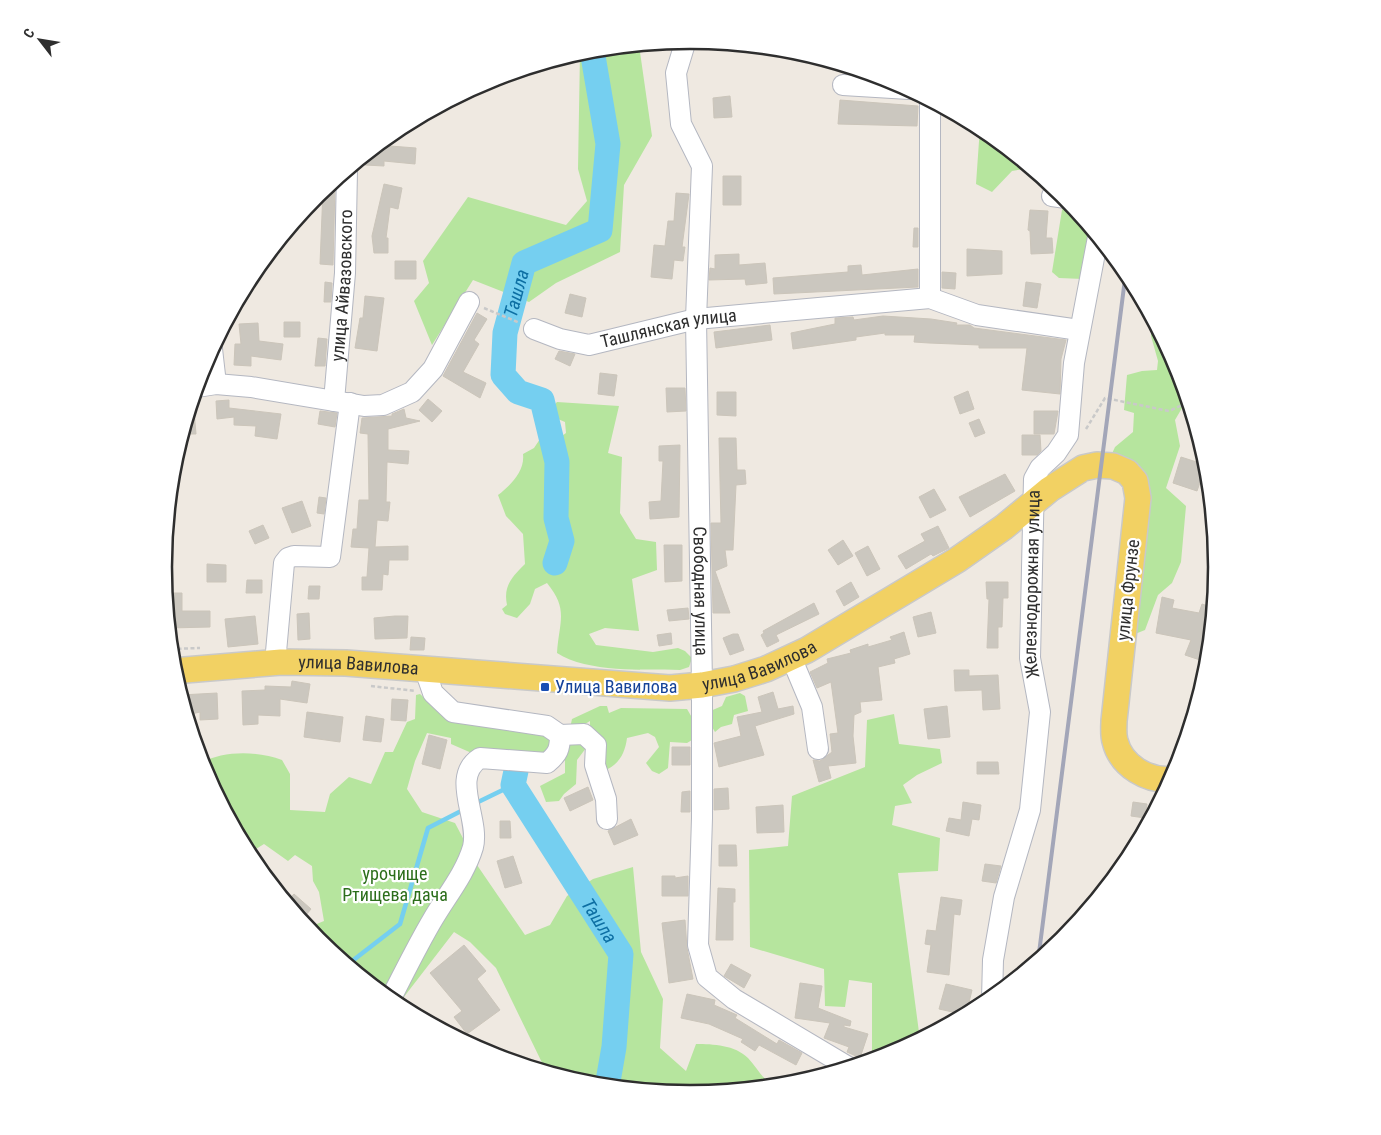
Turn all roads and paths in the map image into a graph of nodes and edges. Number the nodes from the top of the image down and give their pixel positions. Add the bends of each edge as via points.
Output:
1 (683, 49) edge
2 (843, 85) dead end
3 (888, 88) edge
4 (930, 107) edge
5 (347, 178) edge
6 (1096, 245) edge
7 (930, 298) junction
8 (469, 302) joint
9 (696, 319) junction
10 (534, 329) joint
11 (1079, 330) junction
12 (206, 385) edge
13 (342, 402) junction
14 (1183, 405) edge
15 (1063, 442) junction
16 (1034, 502) junction
17 (791, 657) junction
18 (275, 663) junction
19 (182, 670) edge
20 (429, 682) junction
21 (702, 685) junction
22 (370, 686) dead end
23 (560, 735) junction
24 (818, 749) dead end
25 (1164, 780) edge
26 (607, 819) dead end
27 (992, 989) edge
28 (394, 993) edge
29 (842, 1064) edge

1 - 9 street, Свободная улица via 676,73 681,124 702,166
2 - 3 street
4 - 7 street
5 - 13 street, улица Айвазовского
6 - 11 street, Железнодорожная улица
7 - 9 street, Ташлянская улица
7 - 11 street, Ташлянская улица via 977,315
8 - 10 path
8 - 13 street via 433,370 412,392 384,404 364,406
9 - 10 street, Ташлянская улица via 589,345
9 - 21 street, Свободная улица
11 - 15 street, Железнодорожная улица via 1068,435
12 - 13 street via 251,387
13 - 18 street, улица Айвазовского via 330,557 294,556 284,563
14 - 15 path via 1169,411 1105,398 1082,435
15 - 16 street, Железнодорожная улица via 1040,468 1034,480
16 - 17 main road, улица Вавилова via 949,565
16 - 25 main road, улица Фрунзе via 1069,476 1098,465 1113,466 1127,472 1135,481 1138,498 1114,721 1115,740 1120,754 1131,766 1146,776
16 - 27 street, Железнодорожная улица via 1030,658 1040,712 1030,810 1004,897 993,960
17 - 21 main road, улица Вавилова via 766,669
17 - 24 street via 812,707
18 - 19 main road, улица Вавилова
18 - 20 main road, улица Вавилова via 346,663
20 - 21 main road, улица Вавилова via 670,688
20 - 22 path
20 - 23 street via 453,712 547,726
21 - 29 street, Свободная улица via 698,944 707,977 734,999
23 - 26 street via 584,734 596,745 595,764 606,799
23 - 28 street via 560,748 547,763 480,758 471,764 466,773 474,841 467,866 417,945

